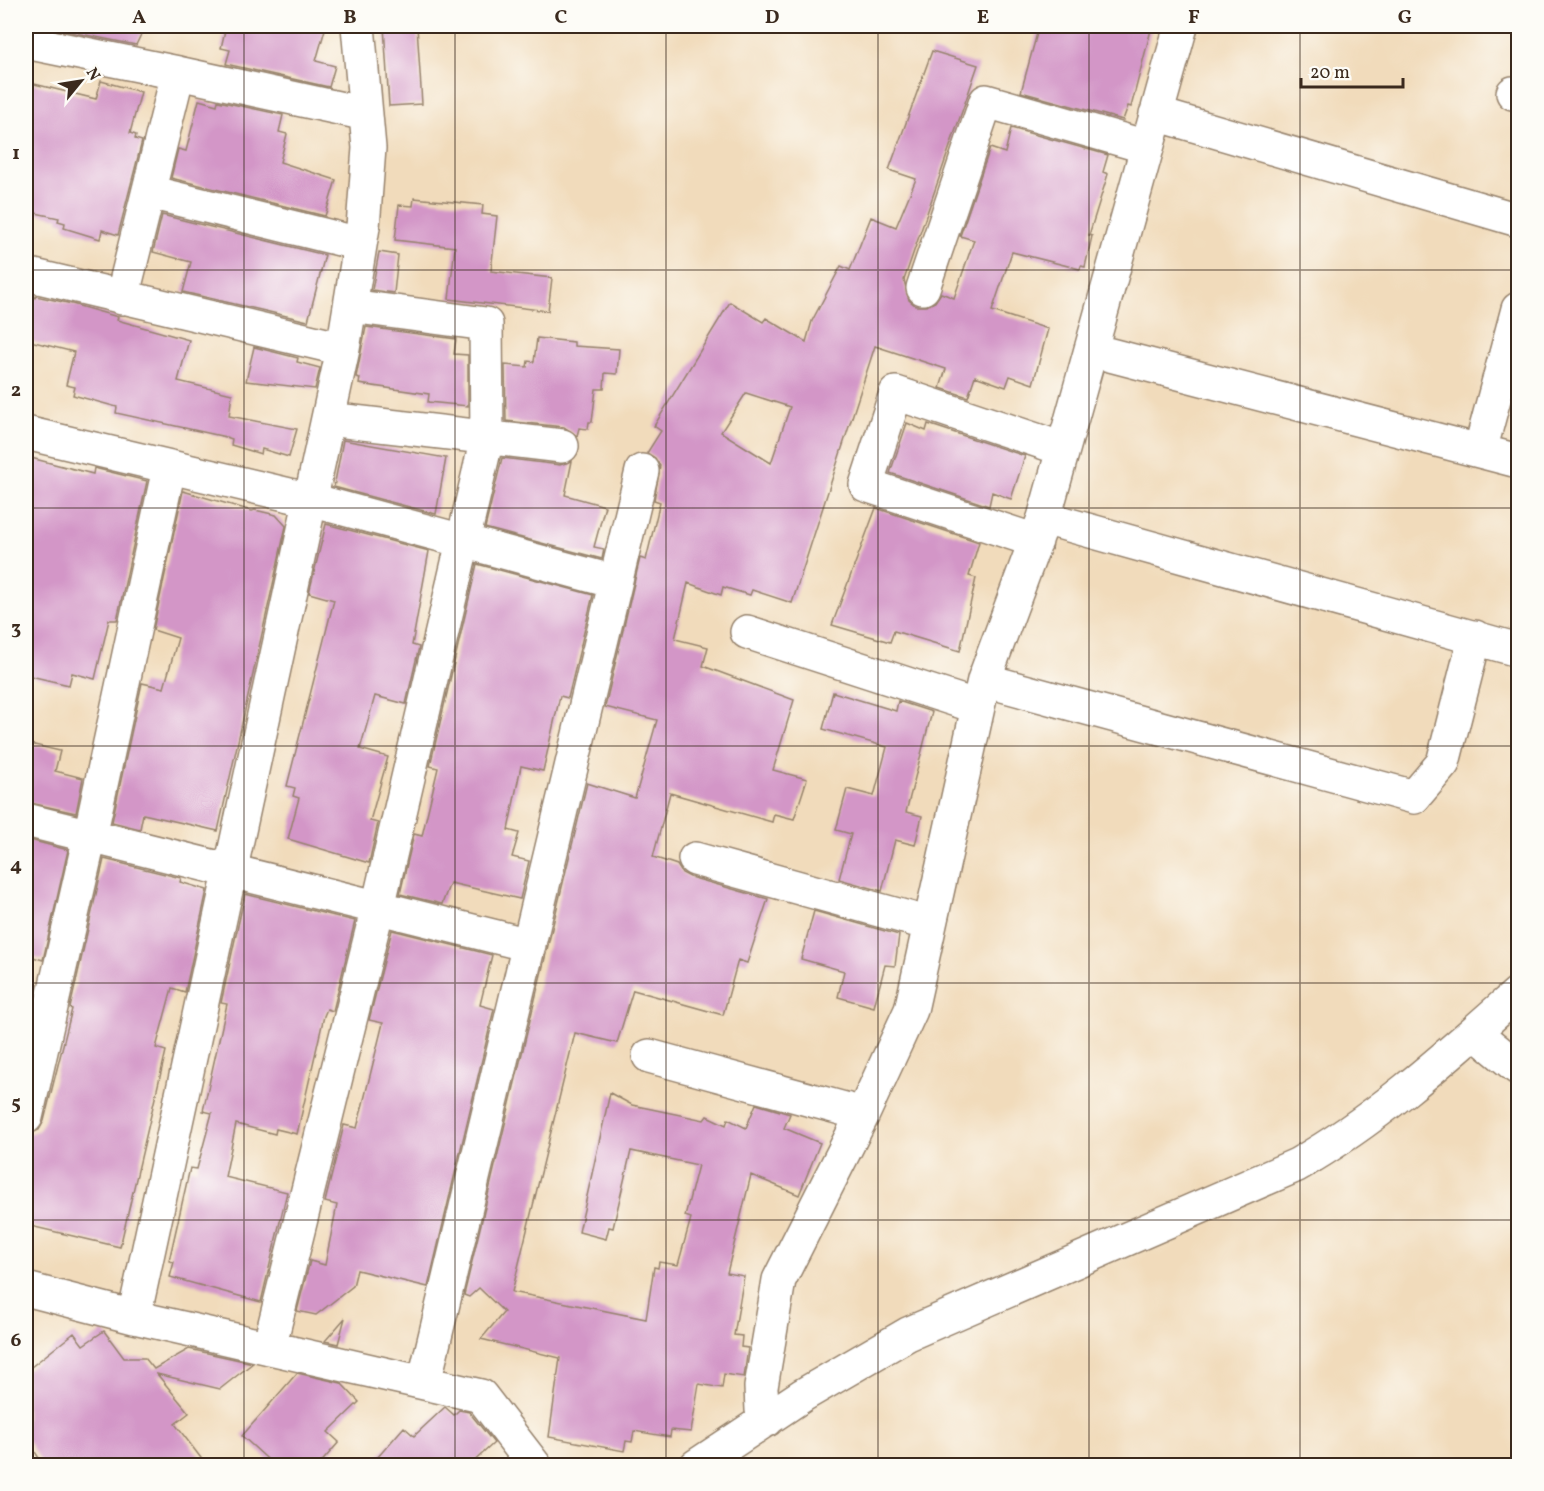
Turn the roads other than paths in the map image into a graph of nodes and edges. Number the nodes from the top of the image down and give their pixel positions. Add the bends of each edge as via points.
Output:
1 (358, 26) edge
2 (1181, 26) edge
3 (26, 42) edge
4 (178, 73) junction
5 (366, 114) junction
6 (1156, 114) junction
7 (1147, 147) junction
8 (149, 192) junction
9 (1518, 220) edge
10 (360, 244) junction
11 (26, 274) edge
12 (923, 288) dead end
13 (122, 298) junction
14 (350, 306) junction
15 (1518, 309) edge
16 (343, 349) junction
17 (1091, 350) junction
18 (328, 419) junction
19 (26, 434) edge
20 (487, 438) junction
21 (562, 446) dead end
22 (1063, 449) junction
23 (1480, 451) junction
24 (1518, 461) edge
25 (169, 468) junction
26 (642, 471) dead end
27 (311, 500) junction
28 (1040, 530) junction
29 (463, 542) junction
30 (615, 582) junction
31 (747, 632) dead end
32 (1476, 637) junction
33 (1518, 650) edge
34 (981, 694) junction
35 (26, 820) edge
36 (90, 836) junction
37 (695, 859) dead end
38 (230, 871) junction
39 (378, 907) junction
40 (930, 924) junction
41 (529, 945) junction
42 (1518, 993) edge
43 (1474, 1032) junction
44 (650, 1056) dead end
45 (1518, 1068) edge
46 (863, 1114) junction
47 (26, 1117) edge
48 (26, 1289) edge
49 (134, 1317) junction
50 (269, 1348) junction
51 (424, 1383) junction
52 (767, 1420) junction
53 (714, 1460) edge
54 (535, 1466) edge

1 - 5 street
2 - 6 street
3 - 4 street
4 - 5 street
4 - 8 street
5 - 10 street via 369,148
6 - 7 street
6 - 9 street
7 - 12 street via 986,101
7 - 17 street
8 - 10 street
8 - 13 street
10 - 14 street
11 - 13 street
13 - 16 street
14 - 16 street
14 - 20 street via 486,324
15 - 23 street
16 - 18 street
17 - 22 street
17 - 23 street
18 - 20 street
18 - 27 street
19 - 25 street
20 - 21 street
20 - 29 street
22 - 28 street
22 - 28 street via 896,393 866,485
23 - 24 street
25 - 27 street
25 - 36 street
26 - 30 street
27 - 29 street
27 - 38 street
28 - 32 street
28 - 34 street
29 - 30 street
29 - 39 street
30 - 41 street
31 - 34 street
32 - 33 street
32 - 34 street via 1443,763 1414,797
34 - 40 street
35 - 36 street
36 - 38 street
36 - 47 street
37 - 40 street
38 - 39 street
38 - 49 street
39 - 41 street
39 - 50 street
40 - 46 street via 911,1010
41 - 51 street
42 - 43 street
43 - 45 street
43 - 52 street via 1372,1118 1297,1165 908,1334
44 - 46 street
46 - 52 street via 779,1280 761,1387 762,1410
48 - 49 street
49 - 50 street
50 - 51 street
51 - 54 street via 480,1396
52 - 53 street

